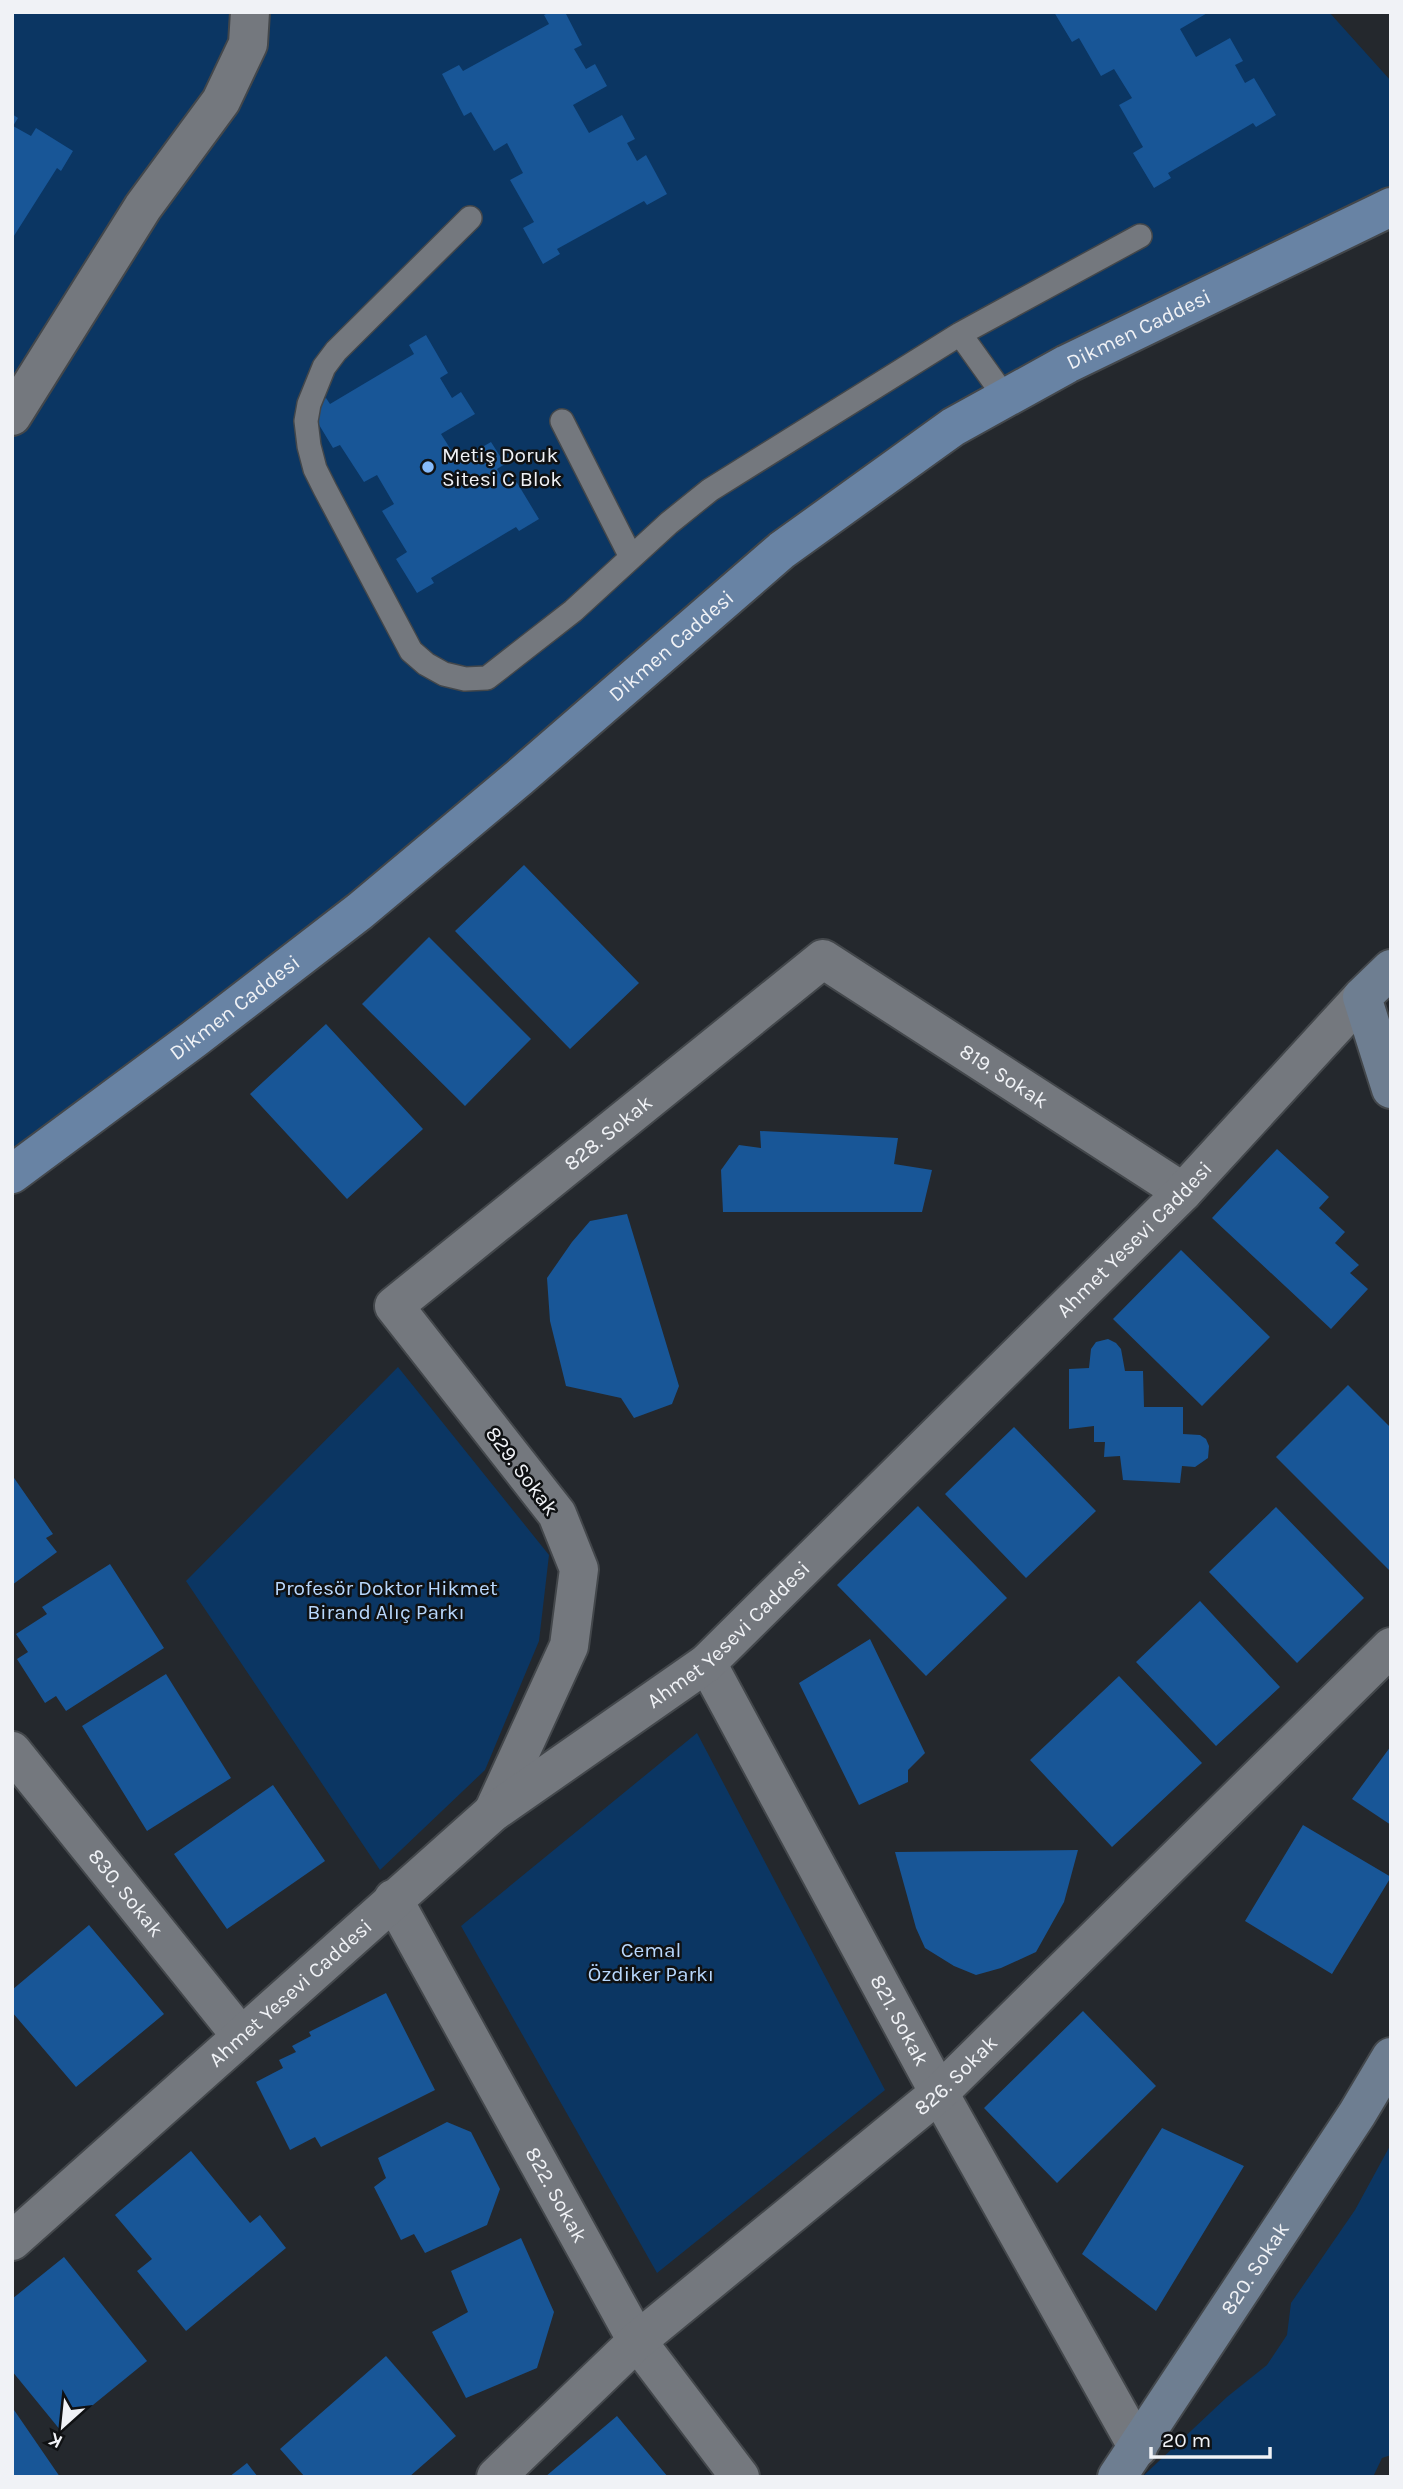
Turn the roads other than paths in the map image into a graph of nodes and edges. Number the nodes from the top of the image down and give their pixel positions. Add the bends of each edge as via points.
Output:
1 (250, 12) edge
2 (1391, 207) edge
3 (470, 218) dead end
4 (1140, 236) dead end
5 (960, 334) junction
6 (1005, 397) junction
7 (12, 416) edge
8 (562, 421) dead end
9 (631, 557) junction
10 (822, 959) joint
11 (1391, 969) edge
12 (1363, 997) junction
13 (1391, 1089) edge
14 (12, 1174) edge
15 (1184, 1192) junction
16 (394, 1306) joint
17 (1391, 1647) edge
18 (707, 1663) junction
19 (12, 1751) edge
20 (492, 1814) junction
21 (393, 1899) junction
22 (241, 2036) junction
23 (1391, 2057) edge
24 (939, 2093) junction
25 (12, 2241) edge
26 (637, 2341) junction
27 (1127, 2462) edge
28 (496, 2477) edge
29 (740, 2477) edge

1 - 7 street via 248,44 221,101 143,207
2 - 6 main road, Dikmen Caddesi
3 - 9 lane via 324,367 306,421 315,469 411,651 444,674 487,678 573,611
4 - 5 lane
5 - 6 lane
5 - 9 lane via 710,490
6 - 14 main road, Dikmen Caddesi via 953,427 782,550 360,911
8 - 9 lane
10 - 15 street, 819. Sokak
10 - 16 street, 828. Sokak
11 - 12 street, Ahmet Yesevi Caddesi
12 - 13 street
12 - 15 street, Ahmet Yesevi Caddesi
15 - 18 street, Ahmet Yesevi Caddesi
16 - 20 street, 829. Sokak via 557,1514 579,1569 569,1646
17 - 24 street, 826. Sokak
18 - 20 street, Ahmet Yesevi Caddesi
18 - 24 street, 821. Sokak
19 - 22 street, 830. Sokak
20 - 21 street, Ahmet Yesevi Caddesi
21 - 22 street, Ahmet Yesevi Caddesi
21 - 26 street, 822. Sokak
22 - 25 street, Ahmet Yesevi Caddesi
23 - 27 street, 820. Sokak
24 - 26 street, 826. Sokak
24 - 27 street, 821. Sokak
26 - 28 street, 826. Sokak
26 - 29 street, 822. Sokak

